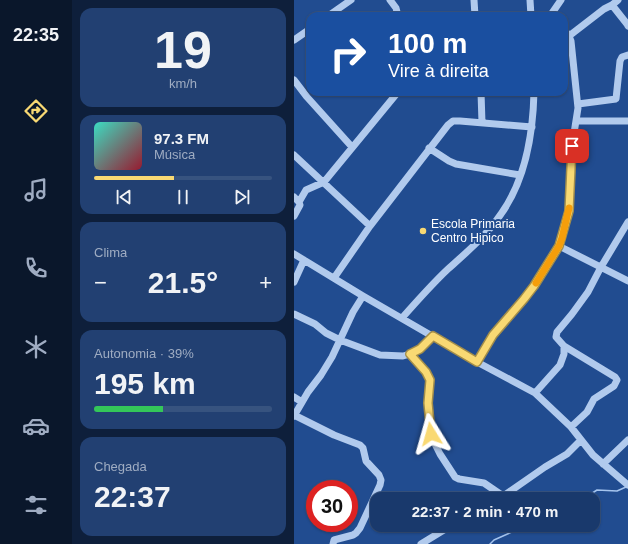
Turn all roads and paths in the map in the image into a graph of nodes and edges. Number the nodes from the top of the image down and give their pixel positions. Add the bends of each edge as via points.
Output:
1 (351, 0) edge
2 (390, 0) edge
3 (399, 0) edge
4 (474, 0) edge
5 (530, 0) edge
6 (561, 0) edge
7 (615, 2) edge
8 (396, 8) junction
9 (334, 12) edge
10 (397, 12) edge
11 (475, 12) edge
12 (531, 12) edge
13 (553, 12) edge
14 (628, 26) edge
15 (306, 32) edge
16 (569, 36) joint
17 (294, 40) edge
18 (628, 55) edge
19 (294, 80) edge
20 (306, 90) edge
21 (312, 96) edge
22 (395, 96) edge
23 (482, 96) edge
24 (534, 96) edge
25 (578, 104) junction
26 (576, 121) junction
27 (628, 121) edge
28 (482, 123) junction
29 (532, 127) junction
30 (352, 147) junction
31 (429, 148) junction
32 (294, 155) edge
33 (520, 175) junction
34 (324, 182) junction
35 (297, 200) edge
36 (294, 216) edge
37 (628, 222) edge
38 (370, 226) junction
39 (559, 246) junction
40 (294, 254) edge
41 (304, 260) junction
42 (601, 267) junction
43 (334, 278) junction
44 (628, 281) edge
45 (294, 282) edge
46 (363, 296) junction
47 (294, 314) edge
48 (402, 318) junction
49 (433, 336) junction
50 (340, 340) junction
51 (564, 346) junction
52 (410, 354) junction
53 (477, 362) junction
54 (535, 393) junction
55 (294, 396) edge
56 (302, 402) junction
57 (294, 416) edge
58 (571, 427) junction
59 (581, 440) junction
60 (628, 440) edge
61 (603, 464) junction
62 (628, 484) edge
63 (494, 492) edge
64 (510, 492) edge
65 (441, 532) edge
66 (333, 544) edge
67 (421, 544) edge

1 - 9 street
2 - 8 street
3 - 8 street
4 - 11 street
5 - 12 street
6 - 13 street
7 - 14 street
7 - 16 street
8 - 10 street
15 - 17 street
16 - 25 street
18 - 25 street via 620,61 616,99
19 - 20 street
21 - 30 street
22 - 30 street
23 - 28 street
24 - 29 street
25 - 26 street
26 - 27 street
26 - 39 street via 572,146 570,207
28 - 29 street
28 - 31 street via 453,122
29 - 33 street
30 - 34 street
31 - 33 street via 456,164
31 - 38 street
32 - 34 street
33 - 48 street via 502,214
34 - 35 street via 306,190
34 - 38 street
35 - 36 street via 300,207
37 - 42 street
38 - 43 street
39 - 42 street
39 - 53 street via 534,286 493,335
40 - 41 street
41 - 43 street
41 - 45 street
42 - 44 street
42 - 51 street via 588,292 556,332 556,337
43 - 46 street
46 - 48 street
46 - 50 street
47 - 50 street
48 - 49 street
49 - 52 street via 420,349
49 - 53 street
50 - 52 street via 380,355
50 - 56 street via 328,365
51 - 54 street via 560,365
51 - 58 street via 617,380 614,386 594,399 587,412
52 - 63 street via 430,380 430,428 440,454 455,477 484,483
53 - 54 street
54 - 58 street
55 - 56 street
56 - 57 street
57 - 66 street via 360,445 366,461 381,480 360,528 353,535 334,540
58 - 59 street
59 - 61 street
59 - 64 street via 567,454
60 - 61 street
61 - 62 street
65 - 67 street

